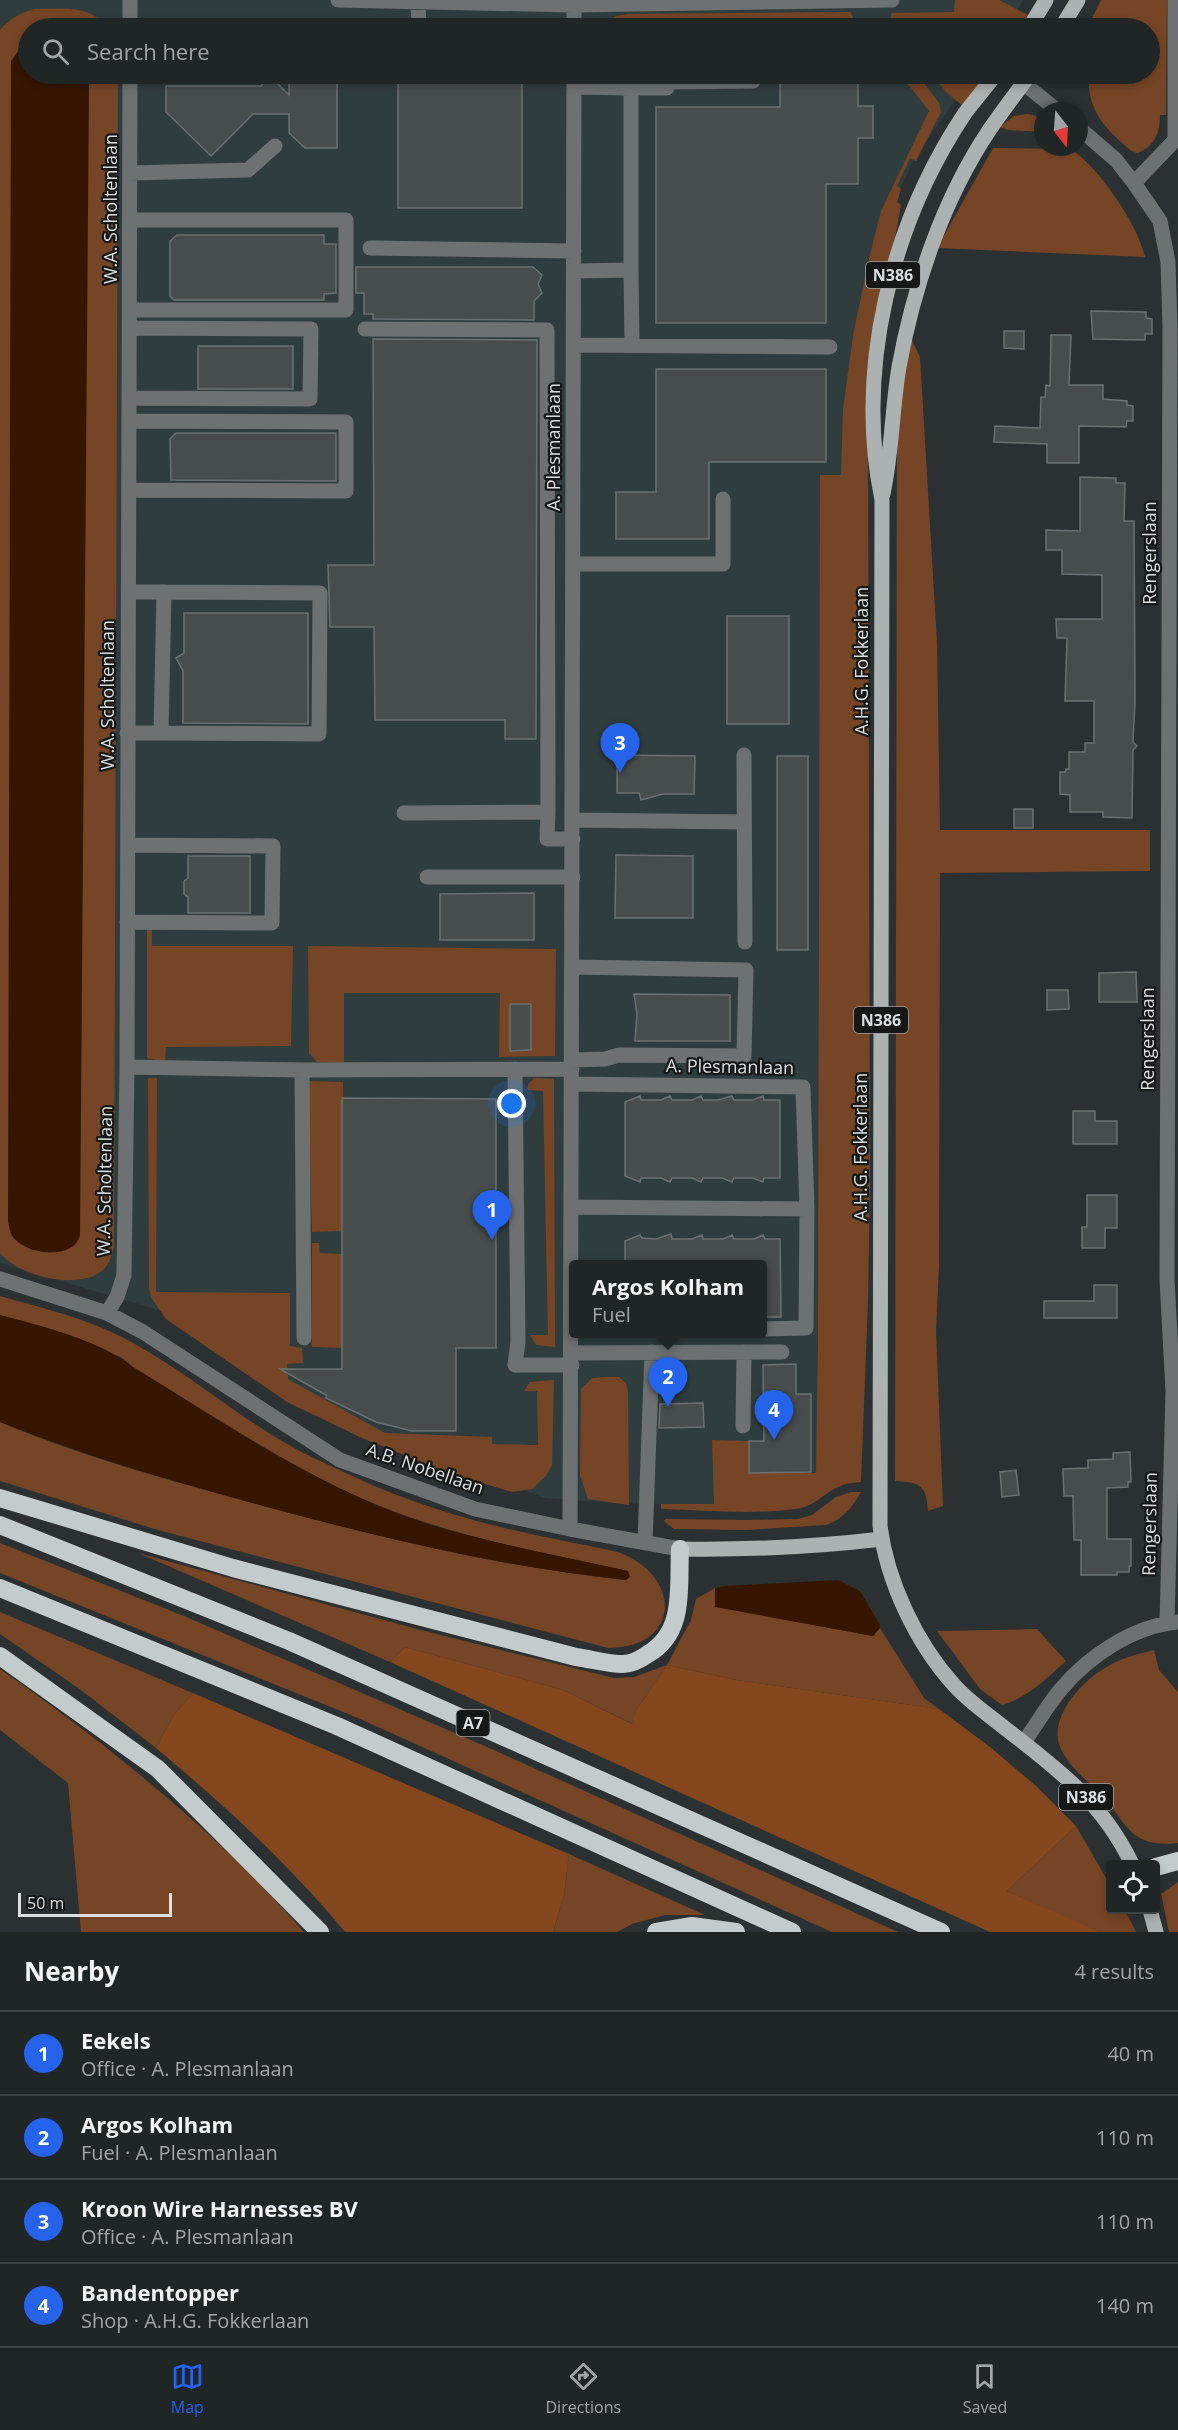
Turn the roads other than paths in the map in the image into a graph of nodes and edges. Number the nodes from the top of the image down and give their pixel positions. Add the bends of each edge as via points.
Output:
1 (130, 0) edge
2 (338, 0) edge
3 (385, 0) edge
4 (892, 0) edge
5 (1046, 0) edge
6 (1078, 0) edge
7 (1175, 0) edge
8 (418, 2) junction
9 (574, 5) junction
10 (130, 18) edge
11 (419, 18) edge
12 (574, 18) edge
13 (1035, 18) edge
14 (1067, 18) edge
15 (130, 84) edge
16 (574, 84) edge
17 (602, 84) edge
18 (667, 84) edge
19 (988, 84) edge
20 (1018, 84) edge
21 (1029, 84) edge
22 (631, 88) junction
23 (1048, 102) edge
24 (1088, 136) edge
25 (275, 146) dead end
26 (130, 173) junction
27 (1134, 183) junction
28 (130, 220) junction
29 (370, 248) dead end
30 (574, 251) junction
31 (631, 270) junction
32 (574, 271) junction
33 (130, 310) junction
34 (130, 328) junction
35 (365, 330) dead end
36 (573, 345) junction
37 (632, 345) junction
38 (830, 346) dead end
39 (129, 398) junction
40 (129, 421) junction
41 (129, 490) junction
42 (723, 499) dead end
43 (882, 500) junction
44 (573, 564) junction
45 (129, 592) junction
46 (164, 592) junction
47 (127, 732) junction
48 (161, 733) junction
49 (744, 755) dead end
50 (548, 812) junction
51 (404, 813) dead end
52 (573, 820) junction
53 (744, 822) junction
54 (573, 839) junction
55 (128, 845) junction
56 (427, 877) dead end
57 (573, 877) junction
58 (127, 922) junction
59 (745, 942) dead end
60 (572, 967) junction
61 (127, 1067) junction
62 (515, 1069) junction
63 (302, 1070) junction
64 (572, 1071) junction
65 (572, 1207) junction
66 (807, 1209) junction
67 (572, 1260) edge
68 (0, 1279) edge
69 (107, 1313) junction
70 (767, 1329) edge
71 (304, 1338) dead end
72 (573, 1338) edge
73 (652, 1352) junction
74 (744, 1352) junction
75 (782, 1352) dead end
76 (572, 1359) junction
77 (743, 1426) dead end
78 (0, 1498) edge
79 (0, 1525) edge
80 (570, 1529) junction
81 (882, 1539) junction
82 (645, 1543) junction
83 (680, 1549) junction
84 (0, 1588) edge
85 (1173, 1623) edge
86 (0, 1656) edge
87 (1024, 1742) junction
88 (1130, 1860) edge
89 (1178, 1861) edge
90 (1160, 1866) edge
91 (1151, 1914) edge
92 (320, 1932) edge
93 (656, 1932) edge
94 (736, 1932) edge
95 (792, 1932) edge
96 (941, 1932) edge
97 (1156, 1932) edge

1 - 10 street
2 - 3 street
3 - 8 street
4 - 9 street
5 - 13 main road
6 - 14 main road
7 - 27 street via 1175,140
8 - 9 street
8 - 11 street
9 - 12 street
15 - 26 street, W.A. Scholtenlaan
16 - 30 street, A. Plesmanlaan
17 - 22 street
18 - 22 street via 667,88
19 - 43 main road, A.H.G. Fokkerlaan / N386 via 965,113 927,182 885,305 874,372 876,469
20 - 43 main road, A.H.G. Fokkerlaan / N386 via 969,166 942,222 917,292 899,368
21 - 23 street
22 - 31 street
24 - 27 street, Rengerslaan via 1116,160
25 - 26 street via 248,170
26 - 28 street, W.A. Scholtenlaan
27 - 85 street, Rengerslaan via 1160,221 1168,262 1170,327 1167,1279 1173,1391
28 - 33 street, W.A. Scholtenlaan
28 - 33 street via 346,220 346,309
29 - 30 street
30 - 32 street, A. Plesmanlaan
31 - 32 street
31 - 37 street
32 - 36 street, A. Plesmanlaan
33 - 34 street, W.A. Scholtenlaan
34 - 39 street, W.A. Scholtenlaan
34 - 39 street via 311,329 310,399
35 - 50 street via 547,330
36 - 37 street
36 - 44 street, A. Plesmanlaan
37 - 38 street
39 - 40 street, W.A. Scholtenlaan
40 - 41 street, W.A. Scholtenlaan
40 - 41 street via 346,422 346,491
41 - 45 street, W.A. Scholtenlaan
42 - 44 street via 723,564
43 - 81 main road, A.H.G. Fokkerlaan / N386
44 - 52 street, A. Plesmanlaan
45 - 46 street
45 - 47 street, W.A. Scholtenlaan
46 - 48 street
46 - 48 street via 320,593 318,734
47 - 48 street
47 - 55 street, W.A. Scholtenlaan
49 - 53 street
50 - 51 street
50 - 54 street via 547,838
52 - 53 street
52 - 54 street, A. Plesmanlaan
53 - 59 street
54 - 57 street, A. Plesmanlaan
55 - 58 street, W.A. Scholtenlaan
55 - 58 street via 273,846 273,857 272,923
56 - 57 street
57 - 60 street, A. Plesmanlaan
58 - 61 street, W.A. Scholtenlaan
60 - 64 street, A. Plesmanlaan
60 - 64 street via 746,970 744,1056 619,1055
61 - 63 street
61 - 69 street, W.A. Scholtenlaan via 124,1275
62 - 63 street
62 - 64 street
62 - 76 street via 515,1365
63 - 71 street
64 - 65 street, A. Plesmanlaan
64 - 66 street, A. Plesmanlaan via 802,1087
65 - 66 street
65 - 67 street, A. Plesmanlaan
66 - 70 street, A. Plesmanlaan via 807,1328
68 - 69 street, A.B. Nobellaan
69 - 80 street, A.B. Nobellaan via 143,1332 339,1460 475,1509
72 - 76 street, A. Plesmanlaan
73 - 74 street
73 - 76 street
73 - 82 street
74 - 75 street
74 - 77 street
76 - 80 street, A. Plesmanlaan
78 - 83 highway via 233,1568 576,1657 625,1664 656,1650 674,1628
79 - 96 highway, A7 via 289,1641
80 - 82 street, A.B. Nobellaan
81 - 83 main road, A.B. Nobellaan via 797,1548
81 - 87 main road, A.H.G. Fokkerlaan / N386 via 908,1615 935,1660 954,1685
82 - 83 street, A.B. Nobellaan
84 - 95 highway via 337,1726
85 - 87 street, Rengerslaan via 1132,1635 1086,1663 1060,1690
86 - 92 highway via 158,1769
87 - 88 main road, N386 via 1067,1776 1106,1818
89 - 90 highway
91 - 97 main road
93 - 94 highway via 692,1926

